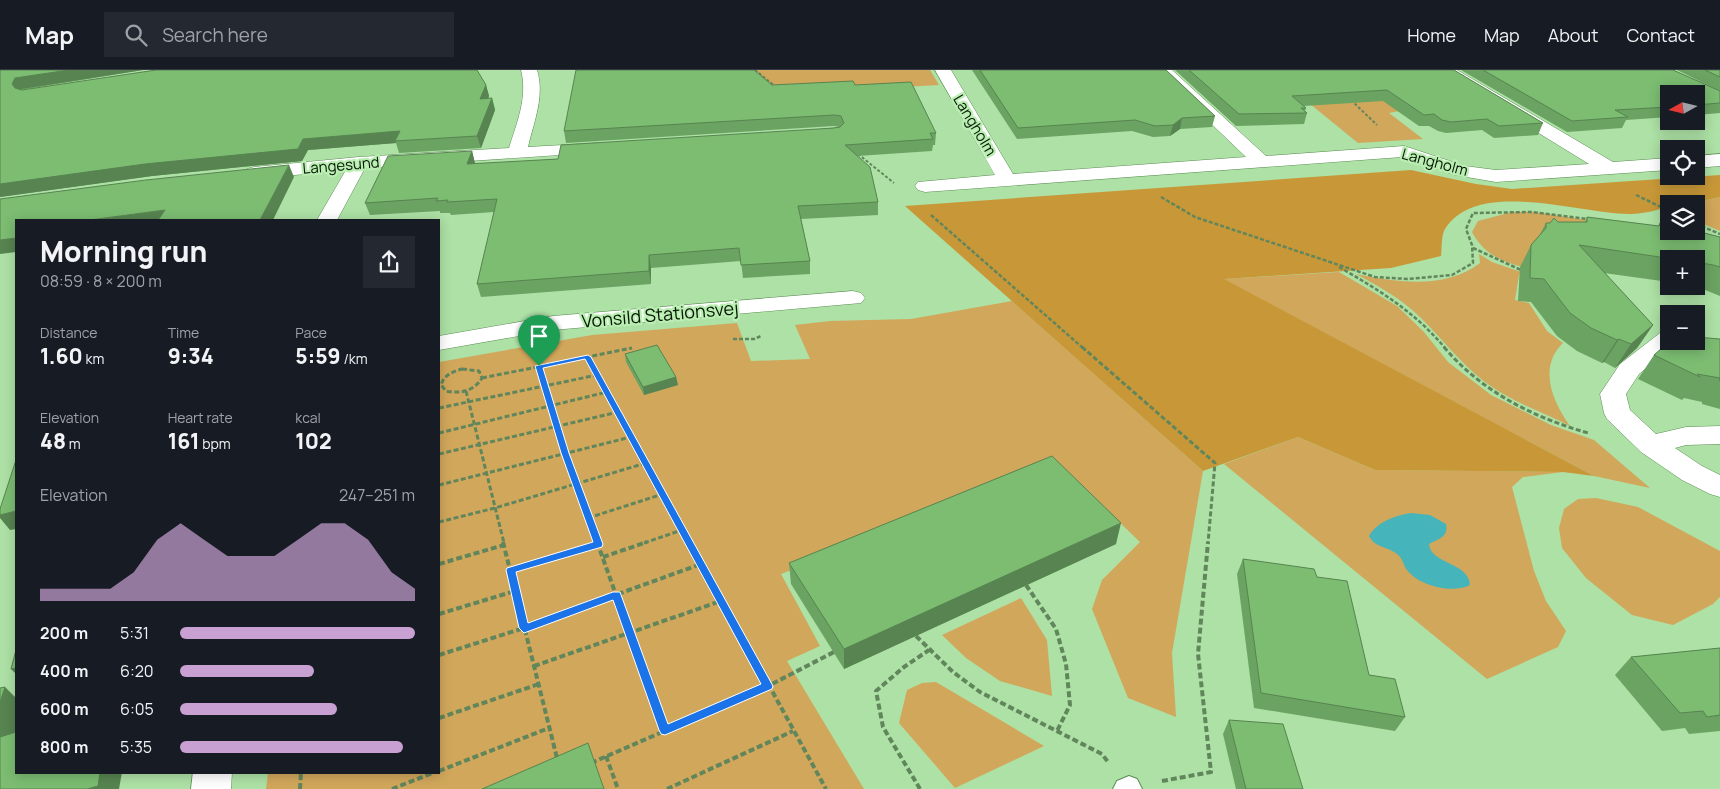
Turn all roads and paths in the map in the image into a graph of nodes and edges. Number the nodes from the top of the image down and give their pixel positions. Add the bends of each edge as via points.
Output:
1 (529, 70) edge
2 (755, 70) edge
3 (942, 70) edge
4 (1163, 70) edge
5 (1446, 70) edge
6 (784, 93) edge
7 (1350, 100) edge
8 (616, 147) edge
9 (855, 151) edge
10 (1404, 151) junction
11 (517, 153) junction
12 (1720, 160) edge
13 (1260, 161) junction
14 (1705, 161) edge
15 (359, 163) junction
16 (1660, 165) edge
17 (1610, 168) junction
18 (1127, 171) junction
19 (240, 175) edge
20 (1008, 180) junction
21 (925, 186) dead end
22 (899, 187) dead end
23 (929, 214) dead end
24 (328, 219) edge
25 (1596, 221) edge
26 (1705, 228) edge
27 (1720, 234) edge
28 (1472, 247) junction
29 (1332, 262) junction
30 (1522, 270) dead end
31 (853, 298) dead end
32 (440, 344) edge
33 (1660, 345) edge
34 (618, 350) dead end
35 (588, 357) junction
36 (539, 366) junction
37 (598, 375) junction
38 (482, 378) junction
39 (440, 386) edge
40 (545, 386) junction
41 (466, 391) junction
42 (607, 392) junction
43 (468, 402) junction
44 (551, 406) junction
45 (440, 408) edge
46 (618, 412) junction
47 (474, 425) junction
48 (557, 426) junction
49 (440, 433) edge
50 (1720, 435) edge
51 (631, 437) junction
52 (479, 445) junction
53 (1651, 446) junction
54 (565, 453) junction
55 (440, 454) edge
56 (646, 463) junction
57 (486, 473) junction
58 (576, 484) junction
59 (440, 485) edge
60 (1720, 488) edge
61 (663, 494) junction
62 (495, 508) junction
63 (588, 518) junction
64 (440, 522) edge
65 (682, 530) junction
66 (598, 544) junction
67 (504, 545) junction
68 (603, 557) junction
69 (440, 564) edge
70 (701, 564) junction
71 (510, 570) junction
72 (1026, 585) edge
73 (515, 591) junction
74 (616, 595) junction
75 (721, 602) junction
76 (440, 614) edge
77 (524, 628) junction
78 (630, 633) junction
79 (916, 636) edge
80 (929, 650) junction
81 (834, 652) edge
82 (440, 655) edge
83 (534, 666) junction
84 (539, 684) junction
85 (768, 686) junction
86 (440, 718) edge
87 (549, 728) junction
88 (665, 730) junction
89 (793, 731) junction
90 (1057, 731) junction
91 (606, 756) junction
92 (588, 764) edge
93 (559, 766) edge
94 (440, 771) edge
95 (213, 774) edge
96 (301, 774) edge
97 (430, 774) edge
98 (1128, 788) edge
99 (211, 789) edge
100 (300, 789) edge
101 (392, 789) edge
102 (618, 789) edge
103 (667, 789) edge
104 (826, 789) edge
105 (920, 789) edge

1 - 11 street via 533,79 532,92
2 - 6 path
3 - 20 street, Langholm
4 - 13 street
5 - 17 street
7 - 10 path
8 - 11 street, Langesund
9 - 22 path
10 - 13 street, Langholm
10 - 17 street, Langholm via 1462,171 1496,176
11 - 15 street, Langesund
12 - 14 street
13 - 18 street, Langholm
15 - 19 street, Langesund
15 - 24 street
16 - 17 street, Langholm
18 - 20 street, Langholm
18 - 29 path via 1151,191 1195,218
20 - 21 street, Langholm
23 - 98 path via 1214,463 1198,654 1211,772
25 - 28 path via 1540,211 1473,213 1466,228
26 - 27 path
28 - 29 path via 1473,263 1452,275 1408,279 1375,276
28 - 30 path
29 - 53 path via 1416,317 1468,372 1510,401 1571,429
31 - 32 street, Vonsild Stationsvej via 553,323
33 - 53 street via 1629,369 1613,394 1616,413
34 - 35 path
35 - 36 path
35 - 37 path
36 - 38 path
36 - 40 path
37 - 40 path
37 - 42 path
38 - 39 path via 479,371 462,369 449,374
38 - 41 path via 478,385
39 - 41 path via 452,393
40 - 43 path
40 - 44 path
41 - 43 path
42 - 44 path
42 - 46 path
43 - 45 path
43 - 47 path
44 - 47 path
44 - 48 path
46 - 48 path
46 - 51 path
47 - 49 path
47 - 52 path
48 - 52 path
48 - 54 path
50 - 53 street via 1686,436
51 - 54 path
51 - 56 path
52 - 55 path
52 - 57 path
53 - 60 street
54 - 57 path
54 - 58 path
56 - 58 path
56 - 61 path
57 - 59 path
57 - 62 path
58 - 62 path
58 - 63 path
61 - 63 path
61 - 65 path
62 - 64 path
62 - 67 path
63 - 66 path
65 - 68 path
65 - 70 path
66 - 68 path
66 - 71 path
67 - 69 path
67 - 71 path
68 - 74 path
70 - 74 path
70 - 75 path
71 - 73 path
72 - 90 path via 1056,628 1066,664 1070,705
73 - 76 path
73 - 77 path
74 - 77 path
74 - 78 path
75 - 78 path
75 - 85 path
77 - 82 path
77 - 83 path
78 - 83 path
78 - 88 path
79 - 80 path
80 - 90 path via 980,692
80 - 105 path via 876,691 883,728
81 - 85 path
83 - 84 path
84 - 86 path
84 - 87 path
85 - 88 path
85 - 89 path
87 - 93 path
87 - 94 path
88 - 91 path
89 - 103 path
89 - 104 path
90 - 98 path via 1102,754
91 - 92 path
91 - 102 path
95 - 99 street
96 - 100 path
97 - 101 path

